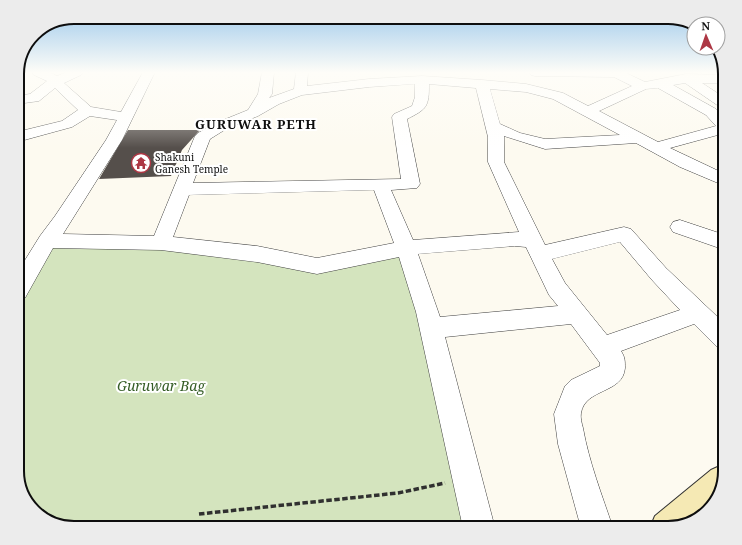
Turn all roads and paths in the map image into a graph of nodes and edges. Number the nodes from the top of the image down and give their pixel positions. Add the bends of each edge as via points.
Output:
1 (35, 97) edge
2 (73, 97) edge
3 (135, 97) edge
4 (263, 97) edge
5 (283, 97) edge
6 (422, 97) edge
7 (486, 97) edge
8 (561, 97) edge
9 (618, 97) edge
10 (685, 97) edge
11 (24, 99) edge
12 (588, 111) junction
13 (87, 112) junction
14 (253, 113) junction
15 (125, 117) junction
16 (718, 120) edge
17 (493, 126) junction
18 (718, 129) edge
19 (24, 135) edge
20 (640, 138) junction
21 (658, 148) junction
22 (718, 178) edge
23 (381, 186) junction
24 (182, 189) junction
25 (680, 227) dead end
26 (47, 241) junction
27 (718, 241) edge
28 (161, 243) junction
29 (406, 248) junction
30 (536, 248) junction
31 (24, 277) edge
32 (698, 313) junction
33 (576, 314) junction
34 (432, 328) junction
35 (718, 333) edge
36 (603, 347) junction
37 (467, 479) junction
38 (715, 487) edge
39 (199, 514) dead end
40 (477, 521) edge
41 (595, 521) edge
42 (675, 521) edge

1 - 11 street
2 - 13 street
3 - 15 street
4 - 14 street
5 - 14 street
6 - 23 street via 418,108 399,117 411,184
7 - 17 street
8 - 12 street
9 - 12 street
10 - 16 street via 711,112
12 - 20 street
13 - 15 street
13 - 19 street via 67,124
14 - 24 street via 203,136
15 - 26 street
17 - 20 street via 515,136 545,144
17 - 30 street via 496,137 496,162
18 - 21 street
20 - 21 street
21 - 22 street
23 - 24 street
23 - 29 street
24 - 28 street
25 - 27 street
26 - 28 street
26 - 31 street
28 - 29 street via 257,254 318,266
29 - 30 street via 515,238
29 - 34 street
30 - 32 street via 624,234
30 - 33 street via 557,289
32 - 35 street
32 - 36 street
33 - 34 street
33 - 36 street
34 - 37 street
36 - 41 street via 613,360 612,373 580,389 574,395 567,414 572,444
37 - 39 path via 398,493
37 - 40 street
38 - 42 main road

